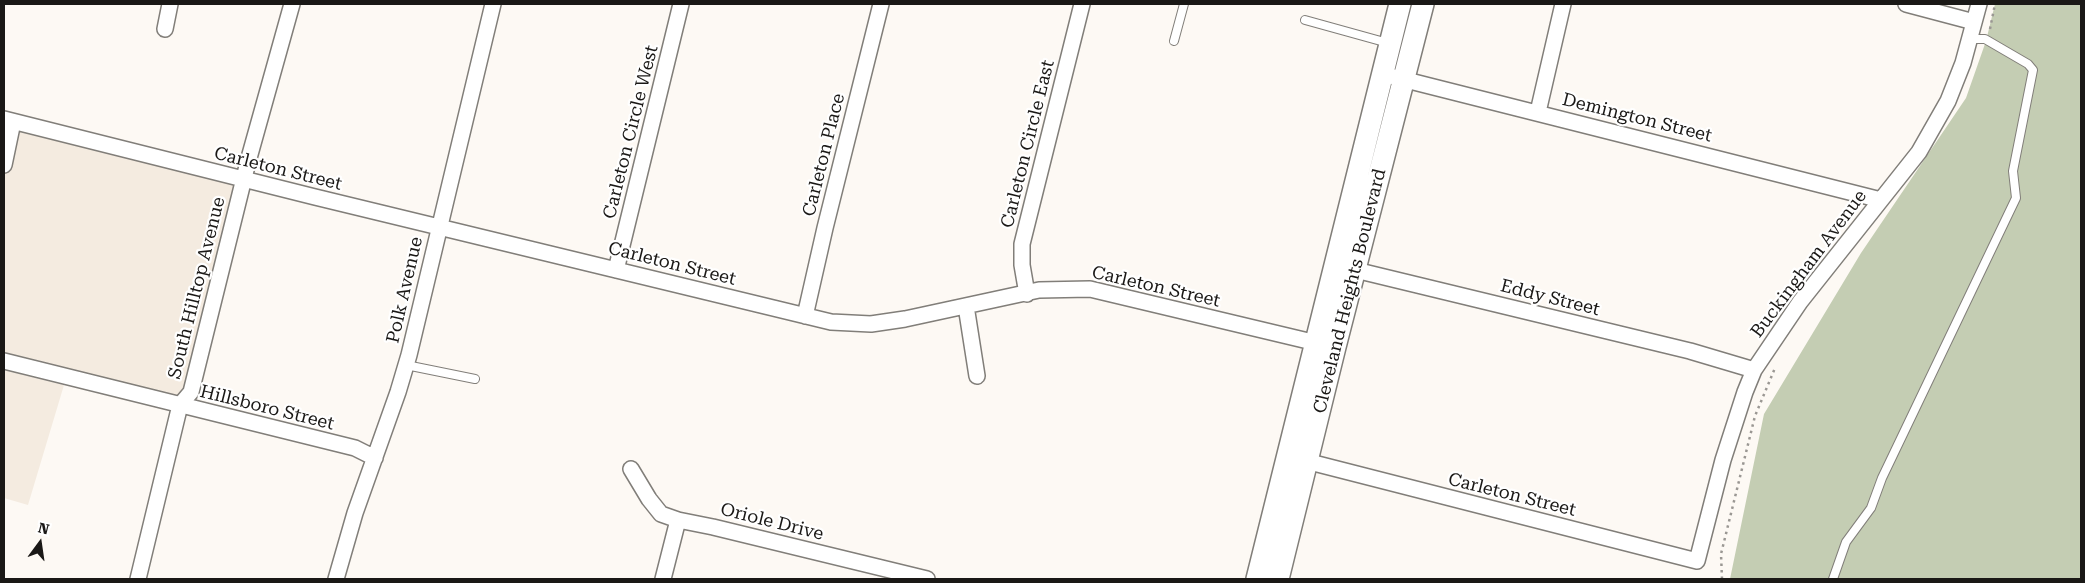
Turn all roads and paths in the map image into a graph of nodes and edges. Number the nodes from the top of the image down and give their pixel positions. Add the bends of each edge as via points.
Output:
1 (170, 4) edge
2 (292, 4) edge
3 (493, 4) edge
4 (681, 4) edge
5 (881, 4) edge
6 (1082, 4) edge
7 (1184, 4) edge
8 (1400, 4) edge
9 (1423, 4) edge
10 (1563, 4) edge
11 (1906, 4) edge
12 (1979, 4) edge
13 (1995, 4) edge
14 (1305, 20) dead end
15 (1974, 22) junction
16 (165, 29) dead end
17 (1977, 39) junction
18 (1174, 41) dead end
19 (1401, 47) junction
20 (1383, 74) junction
21 (1404, 80) junction
22 (1538, 112) junction
23 (8, 121) edge
24 (4, 165) edge
25 (243, 179) junction
26 (1881, 200) junction
27 (439, 227) junction
28 (1346, 268) junction
29 (616, 270) junction
30 (1027, 294) junction
31 (966, 306) junction
32 (806, 316) junction
33 (1326, 345) junction
34 (4, 361) edge
35 (1777, 364) dead end
36 (406, 365) junction
37 (1754, 370) junction
38 (977, 376) dead end
39 (476, 379) dead end
40 (180, 406) junction
41 (375, 458) junction
42 (1298, 459) junction
43 (631, 469) dead end
44 (678, 520) junction
45 (1697, 561) joint
46 (138, 579) edge
47 (336, 579) edge
48 (664, 579) edge
49 (927, 579) edge
50 (1258, 579) edge
51 (1278, 579) edge
52 (1722, 579) edge
53 (1833, 579) edge

1 - 16 street
2 - 25 street, South Hilltop Avenue
3 - 27 street, Polk Avenue
4 - 29 street, Carleton Circle West
5 - 32 street, Carleton Place
6 - 30 street, Carleton Circle East via 1022,244
7 - 18 lane
8 - 19 street, Cleveland Heights Boulevard
9 - 19 street, Cleveland Heights Boulevard
10 - 22 street
11 - 15 street
12 - 15 street, Buckingham Avenue
13 - 17 path via 1992,26
14 - 19 lane
15 - 17 street, Buckingham Avenue
17 - 26 street, Buckingham Avenue via 1919,152
17 - 53 lane via 2028,64 2033,70 2013,171 2016,198 1882,478 1871,508 1846,542
19 - 20 street, Cleveland Heights Boulevard
19 - 21 street, Cleveland Heights Boulevard
20 - 21 street, Demington Street
20 - 28 street, Cleveland Heights Boulevard
21 - 22 street, Demington Street
21 - 28 street, Cleveland Heights Boulevard
22 - 26 street, Demington Street
23 - 24 street
23 - 25 street, Carleton Street
25 - 27 street, Carleton Street
25 - 40 street, South Hilltop Avenue via 191,392
26 - 37 street, Buckingham Avenue via 1800,302
27 - 29 street, Carleton Street
27 - 36 street, Polk Avenue
28 - 33 street, Cleveland Heights Boulevard
28 - 37 street, Eddy Street via 1690,351
29 - 32 street, Carleton Street
30 - 31 street, Carleton Street
30 - 33 street, Carleton Street via 1039,290 1090,289
31 - 32 street, Carleton Street via 871,324 831,322
31 - 38 street
33 - 42 street, Cleveland Heights Boulevard
34 - 40 street, Hillsboro Street
35 - 52 path via 1753,426 1721,554
36 - 39 lane
36 - 41 street, Polk Avenue
37 - 45 street, Buckingham Avenue via 1723,460
40 - 41 street, Hillsboro Street via 355,448
40 - 46 street, South Hilltop Avenue
41 - 47 street, Polk Avenue
42 - 45 street, Carleton Street
42 - 50 street, Cleveland Heights Boulevard
42 - 51 street, Cleveland Heights Boulevard
43 - 44 street, Oriole Drive via 662,514
44 - 48 street
44 - 49 street, Oriole Drive

